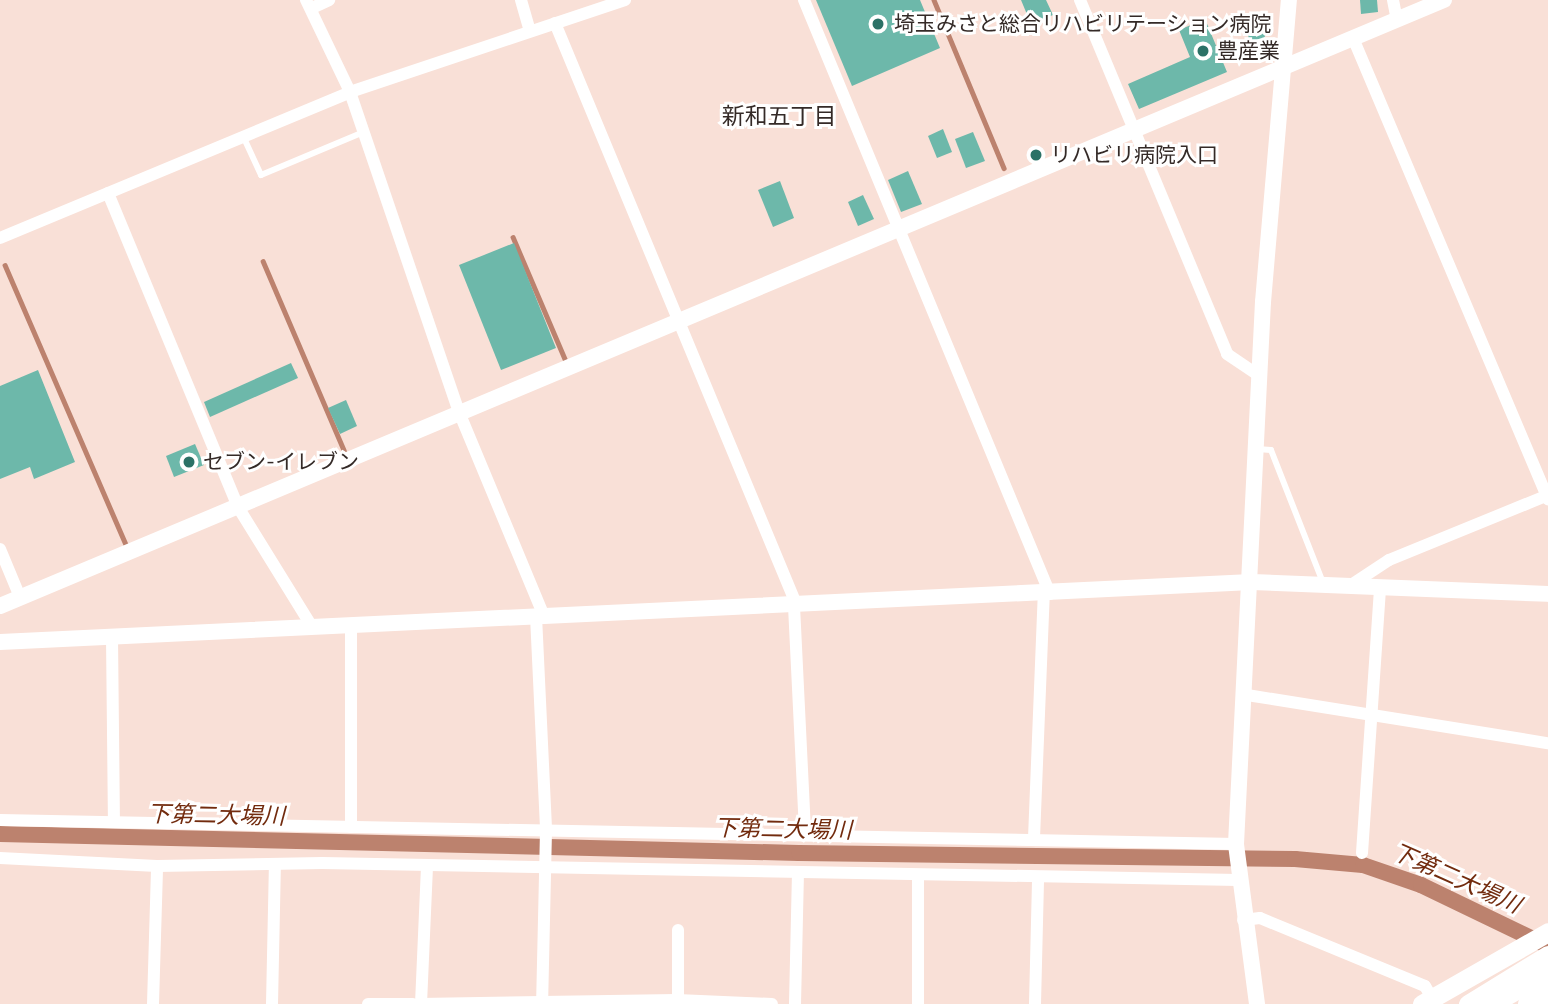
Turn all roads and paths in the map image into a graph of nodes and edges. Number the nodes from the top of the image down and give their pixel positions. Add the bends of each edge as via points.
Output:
1 (329, 0) edge
2 (521, 0) edge
3 (625, 0) edge
4 (804, 0) edge
5 (1080, 0) edge
6 (1289, 0) edge
7 (1392, 0) edge
8 (1444, 0) edge
9 (309, 4) edge
10 (1397, 20) junction
11 (555, 23) junction
12 (530, 32) junction
13 (1353, 38) junction
14 (1285, 67) junction
15 (350, 92) junction
16 (1134, 130) junction
17 (365, 132) junction
18 (243, 136) junction
19 (108, 193) junction
20 (899, 227) junction
21 (0, 238) edge
22 (679, 320) junction
23 (1260, 376) junction
24 (459, 412) junction
25 (1257, 449) junction
26 (1548, 496) edge
27 (238, 507) junction
28 (0, 548) edge
29 (1252, 582) junction
30 (1325, 587) junction
31 (1348, 587) junction
32 (1380, 588) junction
33 (1047, 594) junction
34 (1548, 594) edge
35 (20, 597) junction
36 (0, 606) edge
37 (796, 606) junction
38 (540, 616) junction
39 (351, 626) junction
40 (312, 627) junction
41 (112, 637) junction
42 (0, 642) edge
43 (1247, 695) junction
44 (1372, 714) junction
45 (1548, 743) edge
46 (0, 820) edge
47 (114, 822) junction
48 (351, 827) junction
49 (546, 831) junction
50 (804, 834) junction
51 (1034, 838) junction
52 (1236, 844) junction
53 (1362, 853) dead end
54 (0, 858) edge
55 (275, 864) junction
56 (157, 866) junction
57 (427, 866) junction
58 (545, 869) junction
59 (799, 873) junction
60 (918, 876) junction
61 (1038, 878) junction
62 (1238, 880) junction
63 (1243, 920) junction
64 (678, 930) dead end
65 (1548, 932) edge
66 (1546, 961) edge
67 (1548, 993) edge
68 (1427, 1001) edge
69 (677, 1002) edge
70 (542, 1003) edge
71 (153, 1004) edge
72 (272, 1004) edge
73 (368, 1004) edge
74 (413, 1004) edge
75 (421, 1004) edge
76 (772, 1004) edge
77 (795, 1004) edge
78 (918, 1004) edge
79 (1035, 1004) edge
80 (1257, 1004) edge
81 (1468, 1004) edge
82 (1488, 1004) edge
83 (1530, 1004) edge

1 - 9 street
2 - 12 street
3 - 11 street
4 - 20 street
5 - 16 street
6 - 14 street
7 - 10 street
8 - 10 street
9 - 15 street
10 - 13 street
11 - 12 street
11 - 22 street
12 - 15 street
13 - 14 street
13 - 26 street
14 - 16 street
14 - 23 street
15 - 17 street
15 - 18 street
16 - 20 street
16 - 23 street via 1227,354
17 - 18 lane via 261,175
17 - 24 street
18 - 19 street
19 - 21 street
19 - 27 street
20 - 22 street
20 - 33 street
22 - 24 street
22 - 37 street
23 - 25 street
24 - 27 street
24 - 38 street
25 - 29 street
25 - 30 lane via 1271,450
26 - 31 street via 1389,561
27 - 35 street
27 - 40 street
28 - 35 street
29 - 30 street
29 - 33 street
29 - 43 street
30 - 31 street
31 - 32 street
32 - 34 street
32 - 44 street
33 - 37 street
33 - 51 street
35 - 36 street
37 - 38 street
37 - 50 street
38 - 39 street
38 - 49 street
39 - 40 street
39 - 48 street
40 - 41 street
41 - 42 street
41 - 47 street
43 - 44 street
43 - 52 street
44 - 45 street
44 - 53 street
46 - 47 street
47 - 48 street
48 - 49 street
49 - 50 street
49 - 58 street
50 - 51 street
51 - 52 street
52 - 62 street
54 - 56 street
55 - 56 street
55 - 57 street
55 - 72 street
56 - 71 street
57 - 58 street
57 - 75 street
58 - 59 street
58 - 70 street
59 - 60 street
59 - 77 street
60 - 61 street
60 - 78 street
61 - 62 street
61 - 79 street
62 - 63 street
63 - 68 street via 1261,918 1425,986
63 - 80 street
64 - 69 street
65 - 68 highway
66 - 81 highway
66 - 82 highway
67 - 83 highway
69 - 70 street
69 - 76 street
70 - 75 street
73 - 74 street

